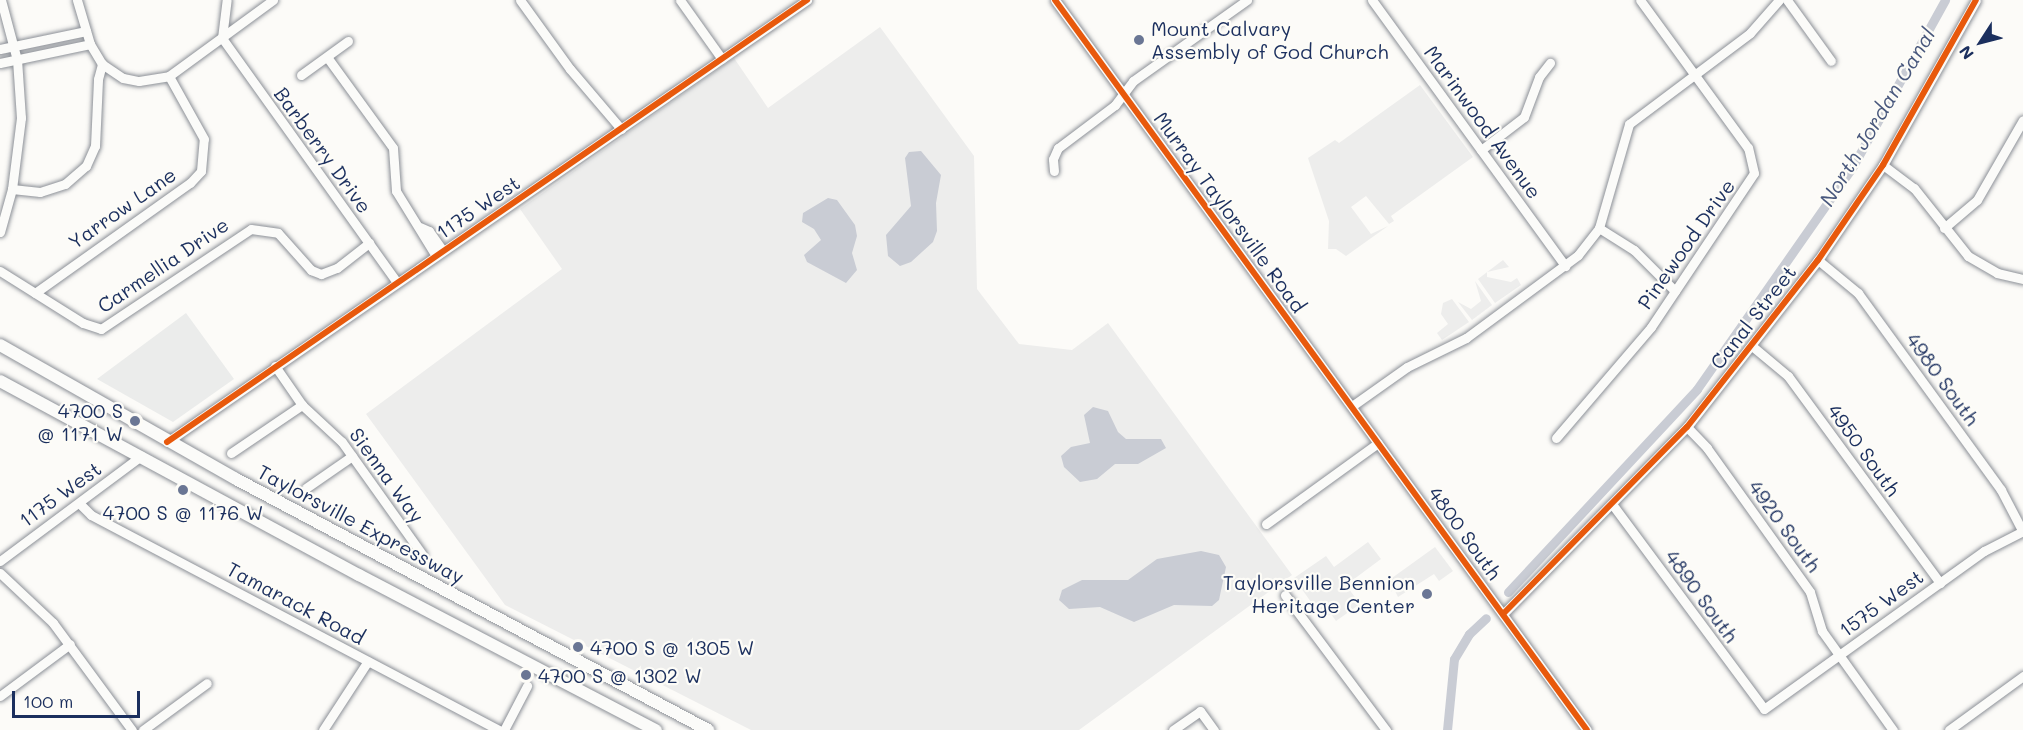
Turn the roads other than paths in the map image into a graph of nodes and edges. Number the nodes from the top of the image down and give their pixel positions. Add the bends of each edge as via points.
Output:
1 (1, 0) edge
2 (77, 0) edge
3 (228, 0) edge
4 (273, 0) edge
5 (520, 0) edge
6 (680, 0) edge
7 (807, 0) edge
8 (1055, 0) edge
9 (1247, 0) edge
10 (1372, 0) edge
11 (1640, 0) edge
12 (1779, 0) edge
13 (1787, 0) edge
14 (1976, 0) edge
15 (86, 31) junction
16 (222, 38) junction
17 (348, 41) dead end
18 (90, 44) junction
19 (14, 46) junction
20 (0, 49) edge
21 (327, 57) junction
22 (722, 59) junction
23 (17, 60) junction
24 (1831, 61) dead end
25 (0, 63) edge
26 (1550, 63) dead end
27 (102, 64) junction
28 (1694, 74) junction
29 (301, 75) dead end
30 (169, 76) junction
31 (1124, 94) junction
32 (2023, 120) edge
33 (621, 129) junction
34 (1481, 150) junction
35 (1882, 165) junction
36 (1054, 171) dead end
37 (12, 189) junction
38 (1599, 228) junction
39 (1944, 228) junction
40 (0, 232) edge
41 (369, 243) junction
42 (439, 253) junction
43 (1818, 260) junction
44 (1565, 266) junction
45 (0, 271) edge
46 (2023, 279) edge
47 (397, 282) junction
48 (1675, 291) junction
49 (35, 293) junction
50 (0, 345) edge
51 (1752, 346) junction
52 (275, 366) junction
53 (0, 381) edge
54 (302, 405) junction
55 (1352, 406) junction
56 (1687, 427) junction
57 (1556, 438) dead end
58 (167, 442) junction
59 (1378, 443) junction
60 (231, 453) dead end
61 (141, 456) junction
62 (352, 456) junction
63 (306, 488) dead end
64 (79, 503) junction
65 (1612, 504) junction
66 (1266, 524) dead end
67 (2023, 531) edge
68 (422, 554) dead end
69 (0, 561) edge
70 (0, 573) edge
71 (1940, 584) junction
72 (1285, 595) dead end
73 (1503, 614) junction
74 (70, 644) junction
75 (1839, 656) junction
76 (368, 661) junction
77 (2023, 676) edge
78 (207, 683) dead end
79 (527, 686) dead end
80 (0, 696) edge
81 (1764, 709) joint
82 (132, 730) edge
83 (143, 730) edge
84 (322, 730) edge
85 (499, 730) edge
86 (504, 730) edge
87 (656, 730) edge
88 (708, 730) edge
89 (1173, 730) edge
90 (1214, 730) edge
91 (1386, 730) edge
92 (1587, 730) edge
93 (1893, 730) edge
94 (1949, 730) edge

1 - 19 street
2 - 15 street
3 - 16 street
4 - 16 street
5 - 33 street via 570,69
6 - 22 street
7 - 22 street, 1175 West
8 - 31 street, Murray Taylorsville Road
9 - 31 street via 1133,81
10 - 34 street, Marinwood Avenue
11 - 28 street, Pinewood Drive
12 - 28 street via 1750,33
13 - 24 street
14 - 35 street, Canal Street
15 - 18 street
15 - 19 street
16 - 30 street
16 - 41 street, Barberry Drive
17 - 21 street
18 - 23 street
18 - 27 street
19 - 20 street
19 - 23 street
21 - 29 street
21 - 42 street via 393,148 396,191
22 - 33 street, 1175 West
23 - 25 street
23 - 37 street via 21,125
26 - 34 street via 1539,77 1524,117
27 - 30 street via 112,72 139,81
27 - 37 street via 96,146 86,166 71,180 52,189
28 - 38 street via 1629,124
28 - 48 street, Pinewood Drive via 1748,148 1755,169 1750,183
30 - 49 street, Yarrow Lane via 204,139 201,171 190,183
31 - 36 street via 1058,148 1053,159
31 - 55 street, Murray Taylorsville Road
32 - 39 street via 1977,200
33 - 42 street, 1175 West
34 - 44 street, Marinwood Avenue
35 - 39 street via 1914,188
35 - 43 street, Canal Street
37 - 40 street
38 - 44 street via 1584,250
38 - 48 street via 1634,250
39 - 46 street via 1977,263
41 - 47 street, Barberry Drive
41 - 49 street, Carmellia Drive via 337,268 321,274 311,270 278,233 251,229 101,329 88,326
42 - 47 street, 1175 West
43 - 51 street, Canal Street
43 - 67 street, 4980 South via 1858,293 2001,490
44 - 55 street via 1458,343 1407,367
45 - 49 street, Carmellia Drive
47 - 52 street, 1175 West
48 - 57 street, Pinewood Drive via 1648,331
50 - 58 main road, Taylorsville Expressway
51 - 56 street, Canal Street
51 - 71 street, 4950 South via 1788,376
52 - 54 street, Sienna Way
52 - 58 street, 1175 West
53 - 61 main road
54 - 60 street
54 - 62 street, Sienna Way via 335,434
55 - 59 street, Murray Taylorsville Road
56 - 65 street, Canal Street
56 - 75 street, 4920 South via 1707,448 1810,592 1822,631
58 - 88 main road, Taylorsville Expressway
59 - 66 street
59 - 73 street, 4800 South
61 - 64 street, 1175 West
61 - 87 main road
62 - 63 street
62 - 68 street, Sienna Way
64 - 69 street, 1175 West
64 - 76 street, Tamarack Road via 91,515
65 - 73 street, Canal Street
65 - 81 street, 4890 South
67 - 71 street, 1575 West via 1984,551
70 - 74 street via 36,605
71 - 75 street, 1575 West
72 - 91 street
73 - 92 street, 4800 South
74 - 80 street
74 - 82 street
75 - 81 street, 1575 West
75 - 93 street, 4920 South
76 - 84 street
76 - 85 street, Tamarack Road
77 - 94 street
78 - 83 street
79 - 86 street
89 - 90 street via 1200,711

